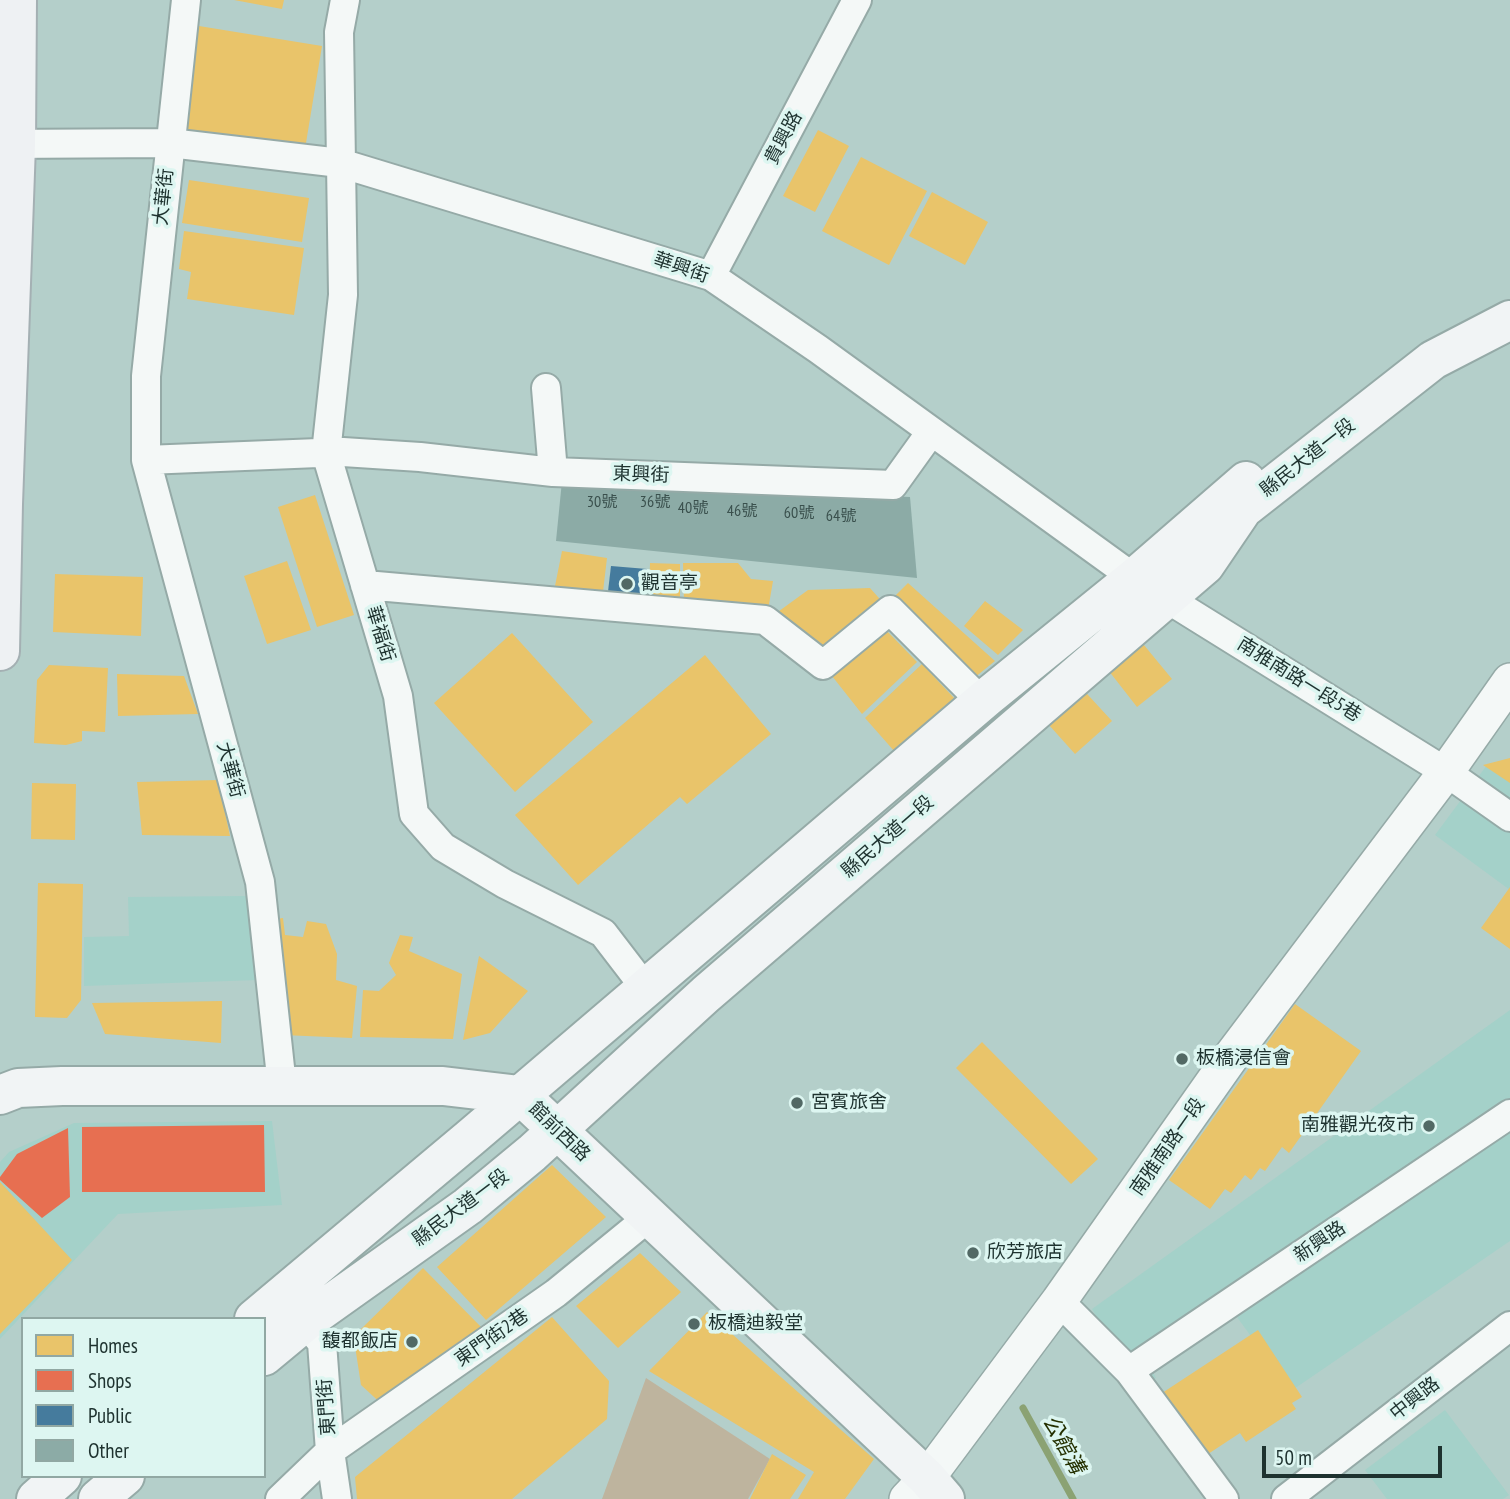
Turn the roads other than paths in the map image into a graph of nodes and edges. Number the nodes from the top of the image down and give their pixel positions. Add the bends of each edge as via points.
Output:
1 (17, 0) edge
2 (187, 0) edge
3 (345, 0) edge
4 (857, 0) edge
5 (170, 143) junction
6 (8, 145) edge
7 (340, 163) junction
8 (711, 276) junction
9 (1510, 295) edge
10 (1510, 320) edge
11 (546, 388) dead end
12 (931, 432) junction
13 (326, 453) junction
14 (146, 460) junction
15 (553, 472) junction
16 (365, 584) junction
17 (1151, 588) junction
18 (0, 651) edge
19 (1510, 681) edge
20 (986, 698) junction
21 (1446, 772) junction
22 (1510, 817) edge
23 (649, 986) junction
24 (282, 1086) junction
25 (0, 1095) edge
26 (520, 1095) junction
27 (1510, 1114) edge
28 (557, 1129) junction
29 (649, 1217) junction
30 (1059, 1301) junction
31 (256, 1317) edge
32 (304, 1322) junction
33 (1510, 1326) edge
34 (266, 1354) edge
35 (1129, 1371) junction
36 (330, 1451) junction
37 (60, 1478) edge
38 (123, 1478) edge
39 (926, 1492) edge
40 (36, 1499) edge
41 (98, 1499) edge
42 (280, 1499) edge
43 (337, 1499) edge
44 (1224, 1499) edge
45 (1286, 1499) edge

1 - 6 main road
2 - 5 street, 大華街
3 - 7 street, 華福街 via 339,32
4 - 8 street, 貴興路
5 - 6 street, 大華街
5 - 7 street, 華興街
5 - 14 street, 大華街 via 146,376
6 - 18 main road
7 - 8 street, 華興街
7 - 13 street, 華福街 via 342,295
8 - 12 street, 華興街
9 - 17 main road, 縣民大道一段 via 1452,325 1330,410
10 - 17 main road, 縣民大道一段 via 1433,360 1243,509 1205,565
11 - 15 street
12 - 15 street, 東興街 via 893,485
12 - 17 street, 華興街
13 - 14 street
13 - 15 street, 東興街 via 420,457
13 - 16 street, 華福街
14 - 24 street, 大華街 via 260,882
16 - 20 street via 765,620 823,665 890,610 970,690
16 - 23 street, 華福街 via 398,696 414,814 443,847 603,933
17 - 20 main road, 縣民大道一段
17 - 21 street, 南雅南路一段5巷
17 - 28 main road, 縣民大道一段
19 - 21 street, 南雅南路一段
20 - 23 main road, 縣民大道一段
21 - 22 street, 南雅南路一段5巷
21 - 30 street, 南雅南路一段 via 1233,1054
23 - 26 main road, 縣民大道一段
24 - 25 main road, 館前西路 via 62,1086 18,1088
24 - 26 main road, 館前西路 via 471,1088
26 - 28 main road, 館前西路
26 - 31 main road, 縣民大道一段
27 - 35 street, 新興路
28 - 29 main road, 館前西路
28 - 32 main road, 縣民大道一段 via 468,1206
29 - 36 street, 東門街2巷 via 556,1293
29 - 39 main road, 館前西路
30 - 35 street
30 - 39 street, 南雅南路一段
32 - 34 main road, 縣民大道一段
32 - 36 street, 東門街 via 322,1343
33 - 45 street, 中興路
35 - 44 street
36 - 42 street, 東門街2巷
36 - 43 street, 東門街
37 - 40 main road
38 - 41 main road

